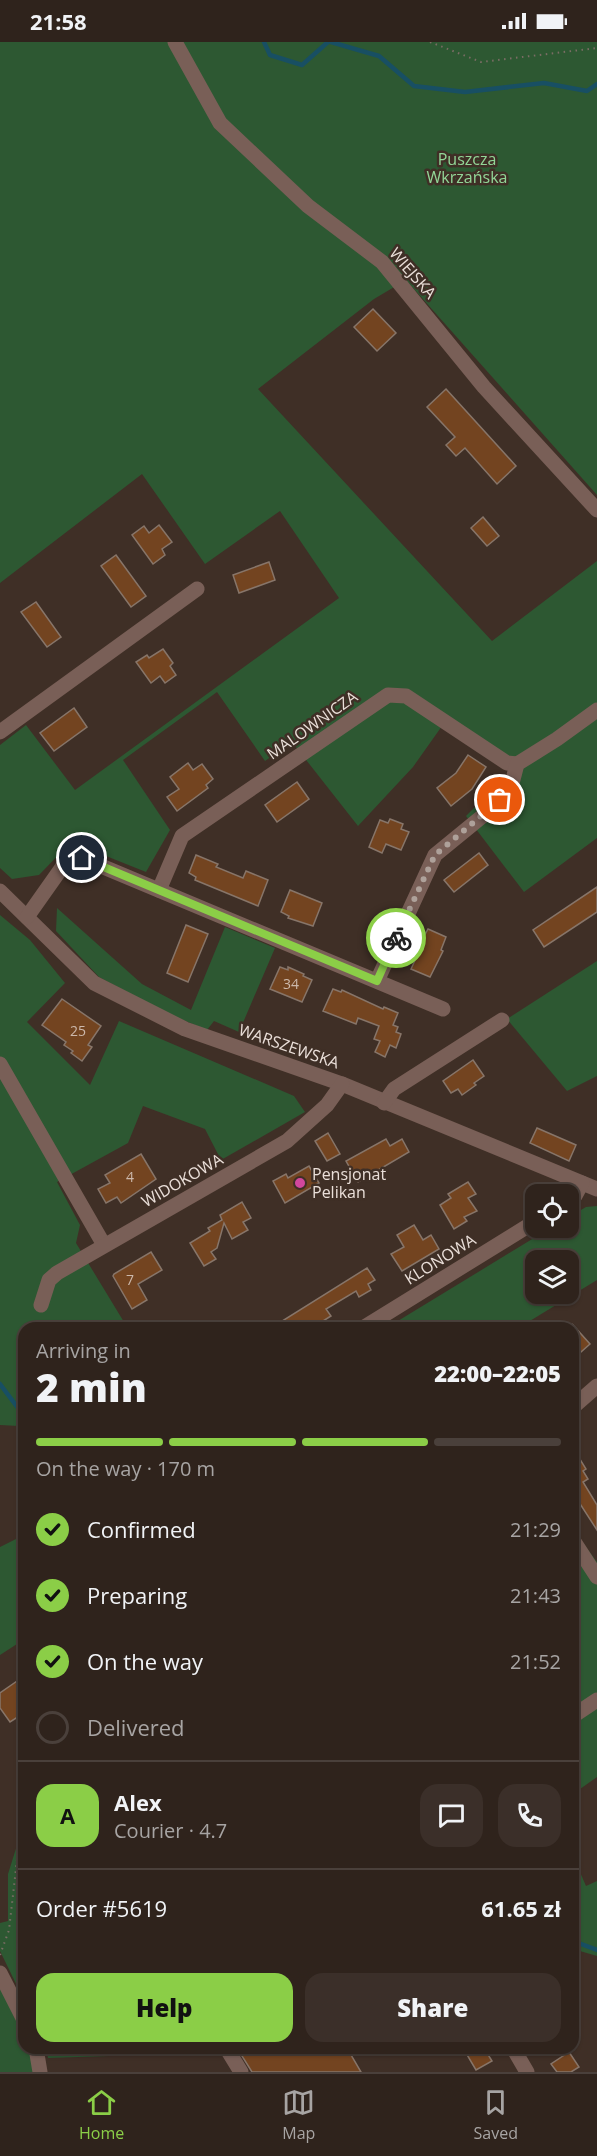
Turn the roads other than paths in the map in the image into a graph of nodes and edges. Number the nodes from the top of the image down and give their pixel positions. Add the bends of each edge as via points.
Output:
1 (175, 42) edge
2 (597, 510) edge
3 (197, 589) dead end
4 (597, 710) edge
5 (0, 732) edge
6 (517, 764) junction
7 (159, 890) junction
8 (0, 891) edge
9 (27, 917) junction
10 (377, 981) junction
11 (443, 1009) dead end
12 (502, 1020) dead end
13 (0, 1064) edge
14 (342, 1084) junction
15 (384, 1103) junction
16 (582, 1183) junction
17 (579, 1189) edge
18 (597, 1190) edge
19 (525, 1228) edge
20 (104, 1245) junction
21 (41, 1305) dead end
22 (373, 1322) edge
23 (597, 1386) edge
24 (579, 1402) edge
25 (579, 1549) edge
26 (597, 1577) edge
27 (597, 1700) edge
28 (579, 1712) edge
29 (0, 1973) edge
30 (18, 2008) edge
31 (37, 2054) edge
32 (230, 2054) edge
33 (516, 2054) edge
34 (40, 2072) edge
35 (241, 2072) edge
36 (527, 2072) edge

1 - 2 street, WIEJSKA via 220,123 308,206 382,262 484,387
3 - 5 street
4 - 6 street
6 - 7 street, MALOWNICZA via 507,763 406,696 388,694 182,836
6 - 10 street via 510,791 435,855
7 - 9 street via 82,858 63,866
7 - 10 street
8 - 9 street, WARSZEWSKA
9 - 14 street, WARSZEWSKA via 94,983 185,1029
10 - 11 street
12 - 15 street via 394,1089
13 - 20 street
14 - 15 street, WARSZEWSKA
14 - 20 street, WIDOKOWA via 327,1105 286,1141
15 - 16 street, WARSZEWSKA
16 - 17 street
16 - 18 street, WARSZEWSKA
19 - 22 street, KLONOWA
20 - 21 street, WIDOKOWA via 49,1280
23 - 24 street
25 - 26 street
27 - 28 street
29 - 30 street
31 - 34 street
32 - 35 street
33 - 36 street

